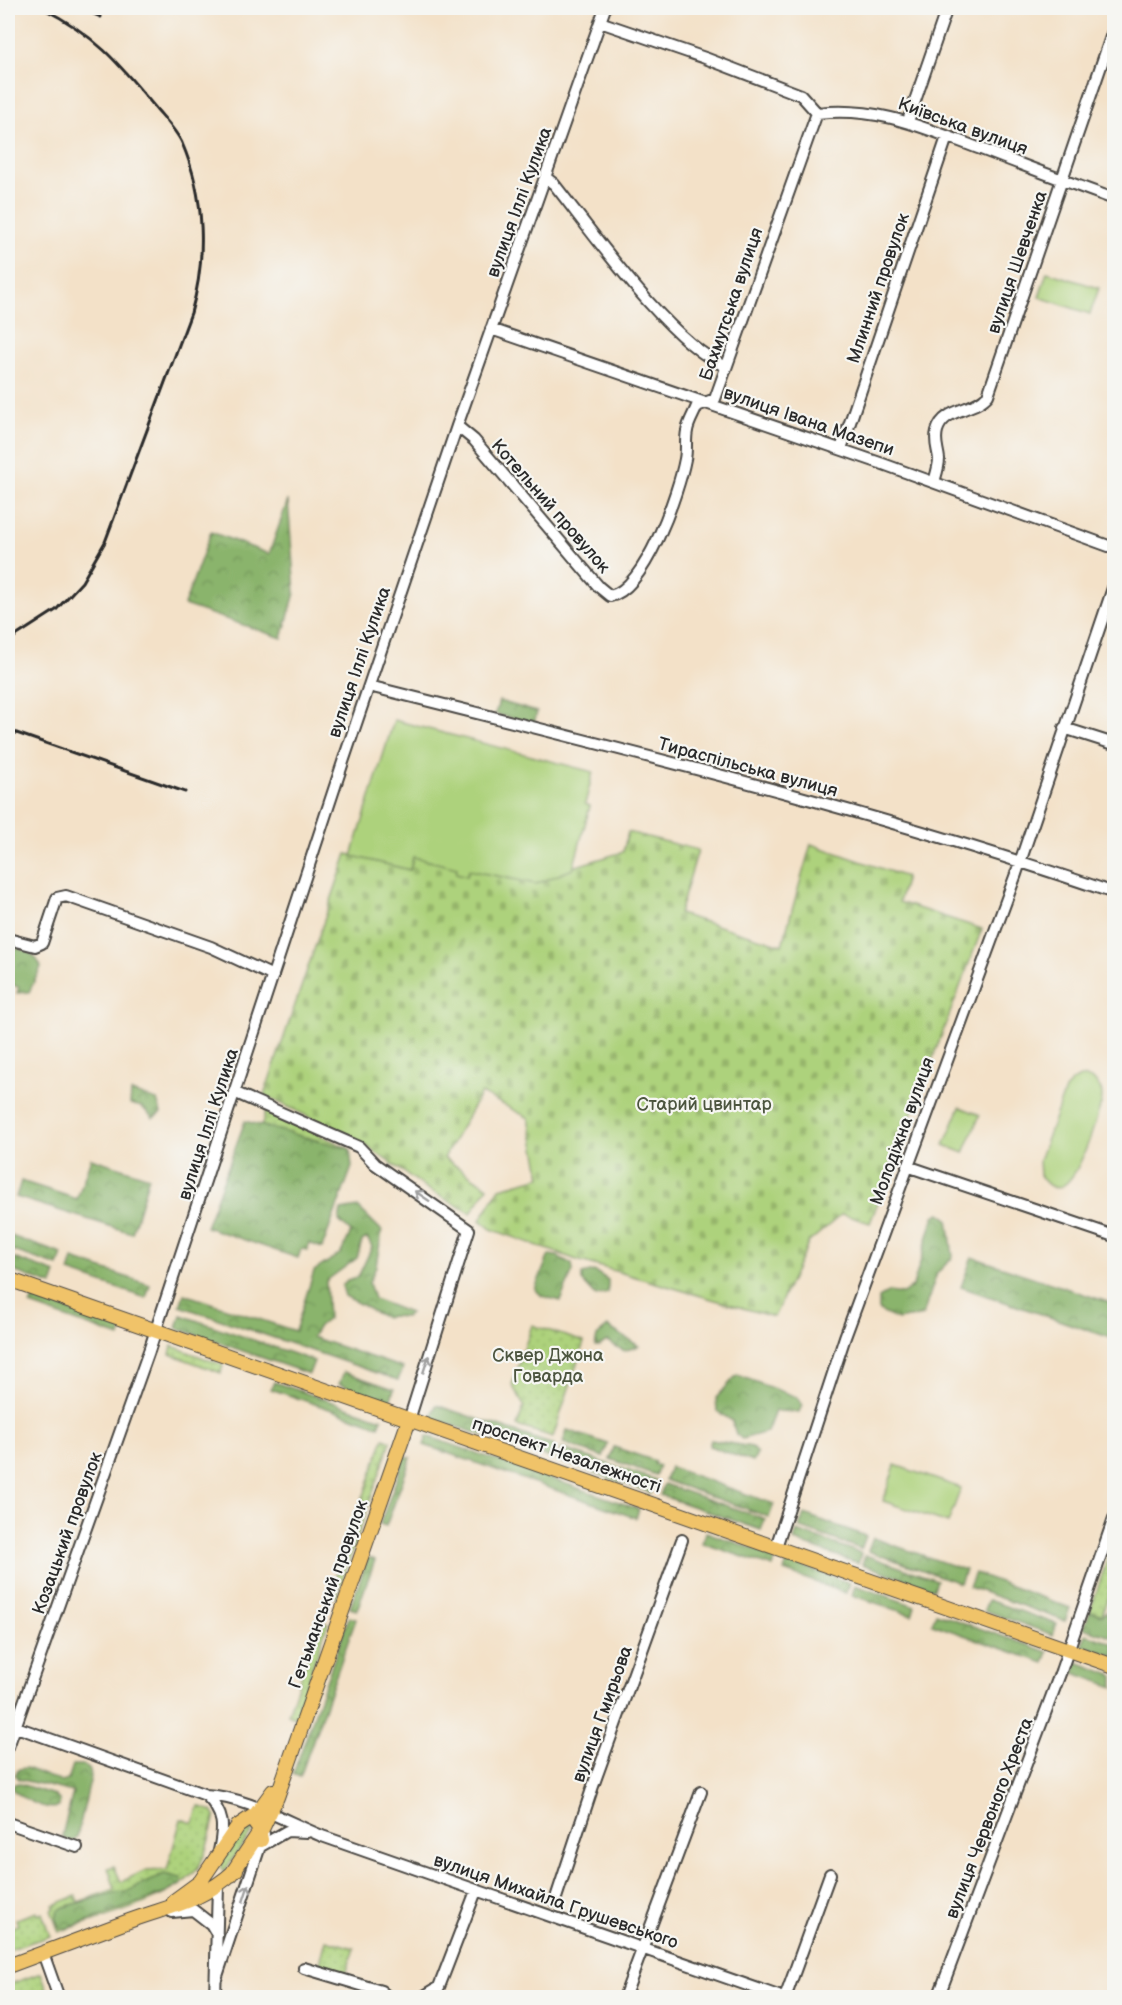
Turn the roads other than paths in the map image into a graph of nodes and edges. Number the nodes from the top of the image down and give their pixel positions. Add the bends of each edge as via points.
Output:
1 (605, 8) edge
2 (947, 8) edge
3 (600, 22) junction
4 (1114, 28) edge
5 (817, 113) junction
6 (908, 121) junction
7 (947, 137) junction
8 (545, 177) junction
9 (1062, 180) junction
10 (1114, 199) edge
11 (491, 329) junction
12 (725, 366) junction
13 (705, 402) junction
14 (457, 426) junction
15 (841, 449) junction
16 (934, 482) junction
17 (1114, 548) edge
18 (1114, 585) edge
19 (624, 590) joint
20 (369, 686) junction
21 (1064, 728) junction
22 (1114, 744) edge
23 (1020, 861) junction
24 (1114, 893) edge
25 (8, 939) edge
26 (273, 976) junction
27 (236, 1093) junction
28 (907, 1166) junction
29 (1114, 1236) edge
30 (8, 1279) edge
31 (156, 1330) junction
32 (408, 1420) junction
33 (1114, 1518) edge
34 (682, 1540) dead end
35 (776, 1547) junction
36 (1069, 1650) junction
37 (1114, 1666) edge
38 (11, 1726) edge
39 (8, 1747) edge
40 (701, 1792) dead end
41 (206, 1796) junction
42 (264, 1808) junction
43 (287, 1819) junction
44 (8, 1823) edge
45 (300, 1828) junction
46 (260, 1839) junction
47 (76, 1847) dead end
48 (222, 1868) junction
49 (830, 1874) dead end
50 (218, 1885) junction
51 (476, 1891) junction
52 (555, 1901) dead end
53 (143, 1917) junction
54 (218, 1937) junction
55 (643, 1949) junction
56 (44, 1953) junction
57 (8, 1966) edge
58 (304, 1968) dead end
59 (216, 1979) junction
60 (59, 1998) edge
61 (215, 1998) edge
62 (389, 1998) edge
63 (421, 1998) edge
64 (624, 1998) edge
65 (784, 1998) edge
66 (939, 1998) edge

1 - 3 street, вулиця Іллі Кулика
2 - 6 street
3 - 5 street via 801,96
3 - 8 street, вулиця Іллі Кулика
4 - 9 street, вулиця Шевченка
5 - 6 street, Київська вулиця via 871,112
5 - 12 street, Бахмутська вулиця
6 - 7 street, Київська вулиця
7 - 9 street, Київська вулиця
7 - 15 street, Млинний провулок
8 - 11 street, вулиця Іллі Кулика
8 - 12 street via 669,324 713,361
9 - 10 street, Київська вулиця
9 - 16 street, вулиця Шевченка via 988,395 982,402 946,416 937,431 939,458
11 - 13 street, вулиця Івана Мазепи
11 - 14 street, вулиця Іллі Кулика
12 - 13 street, Бахмутська вулиця via 715,399
13 - 15 street, вулиця Івана Мазепи
13 - 19 street, Бахмутська вулиця via 697,406 687,430 686,459 656,546 638,576
14 - 19 street, Котельний провулок via 474,440 599,587 610,596
14 - 20 street, вулиця Іллі Кулика
15 - 16 street, вулиця Івана Мазепи
16 - 17 street, вулиця Івана Мазепи
18 - 21 street, Молодіжна вулиця
20 - 23 street, Тираспільська вулиця via 832,806
20 - 26 street, вулиця Іллі Кулика
21 - 22 street
21 - 23 street, Молодіжна вулиця
23 - 24 street, Тираспільська вулиця
23 - 28 street, Молодіжна вулиця
25 - 26 street via 35,946 42,943 57,898 66,896 211,947
26 - 27 street, вулиця Іллі Кулика
27 - 31 street, вулиця Іллі Кулика
32 -> 27 street via 469,1230 375,1164 359,1147
28 - 29 street
28 - 35 street, Молодіжна вулиця
30 - 31 main road, проспект Незалежності
31 - 32 main road, проспект Незалежності
31 - 38 street, Козацький провулок
32 - 35 main road, проспект Незалежності
32 - 42 main road, Гетьманський провулок via 281,1781
33 - 36 street, вулиця Червоного Хреста
34 - 52 street, вулиця Гмирьова
35 - 36 main road, проспект Незалежності
36 - 37 main road, проспект Незалежності
36 - 66 street, вулиця Червоного Хреста
38 - 39 street, Козацький провулок
38 - 41 street
40 - 55 street
41 - 42 street
41 - 48 street via 223,1818
42 - 43 street, вулиця Михайла Грушевського
42 - 43 street via 280,1810
42 - 45 street
42 - 46 main road
42 - 48 main road via 238,1826
43 - 45 street, вулиця Михайла Грушевського
44 - 47 street
45 - 46 street
45 - 51 street, вулиця Михайла Грушевського
46 - 48 main road
59 -> 46 street
48 - 50 main road
48 - 53 main road via 187,1894
49 - 65 street
50 - 53 main road via 186,1904
50 - 54 street
51 - 55 street, вулиця Михайла Грушевського
51 - 63 street via 439,1987
53 - 54 street via 193,1910 211,1924
53 - 56 main road
54 - 59 street
55 - 64 street
55 - 65 street, вулиця Михайла Грушевського
56 - 57 main road
56 - 60 street
58 - 62 street via 381,1991
59 - 61 street

